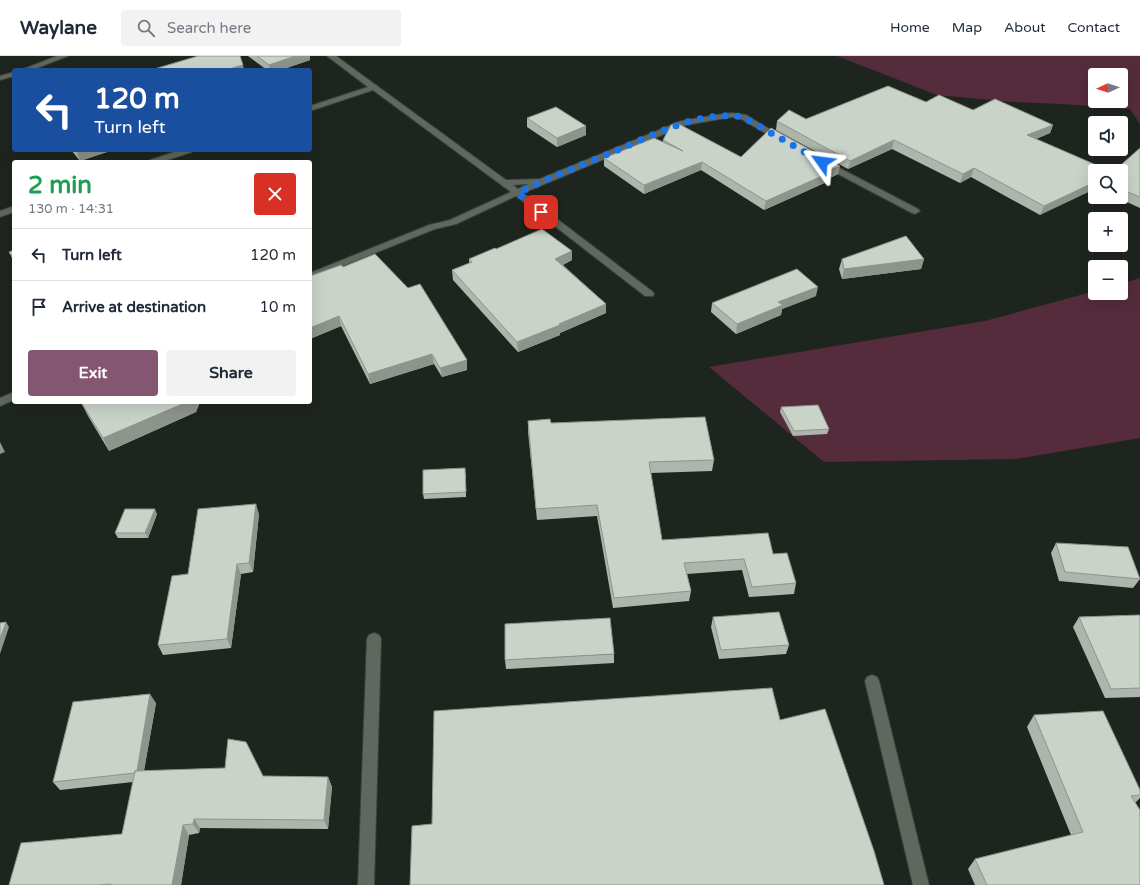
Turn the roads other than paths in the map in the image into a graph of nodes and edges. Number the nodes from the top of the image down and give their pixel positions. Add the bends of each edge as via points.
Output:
1 (64, 56) edge
2 (330, 56) edge
3 (31, 68) edge
4 (12, 75) edge
5 (0, 78) edge
6 (374, 87) junction
7 (312, 108) edge
8 (790, 143) edge
9 (183, 152) edge
10 (816, 158) edge
11 (159, 160) edge
12 (544, 180) junction
13 (504, 183) junction
14 (518, 193) junction
15 (12, 210) edge
16 (915, 211) dead end
17 (0, 214) edge
18 (312, 275) edge
19 (649, 294) dead end
20 (12, 397) edge
21 (0, 402) edge
22 (374, 639) dead end
23 (872, 681) dead end
24 (366, 885) edge
25 (922, 885) edge

1 - 3 street
2 - 6 street
4 - 5 street
6 - 7 street
6 - 13 street
8 - 12 street via 743,117 716,117 684,123
9 - 11 street
10 - 16 street
12 - 13 street
12 - 14 street
13 - 14 street
14 - 18 street via 453,222 432,227
14 - 19 street
15 - 17 street
20 - 21 street
22 - 24 street
23 - 25 street

